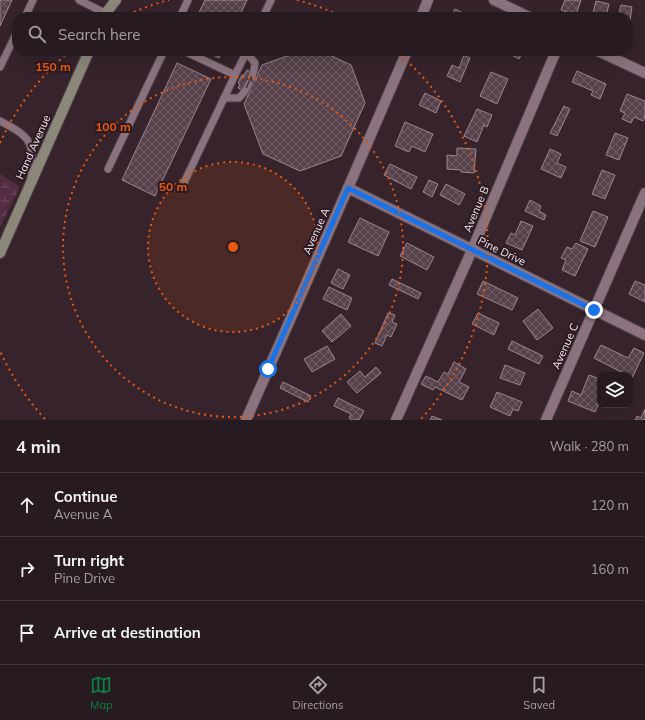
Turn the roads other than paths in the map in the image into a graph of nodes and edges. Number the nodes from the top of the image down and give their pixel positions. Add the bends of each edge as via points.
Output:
1 (33, 0) edge
2 (78, 0) edge
3 (106, 0) edge
4 (116, 0) edge
5 (188, 0) edge
6 (271, 0) edge
7 (428, 0) edge
8 (494, 0) edge
9 (27, 12) edge
10 (100, 12) edge
11 (107, 12) edge
12 (109, 12) edge
13 (182, 12) edge
14 (265, 12) edge
15 (423, 12) edge
16 (519, 12) edge
17 (12, 42) edge
18 (87, 56) edge
19 (162, 56) edge
20 (195, 56) edge
21 (244, 56) edge
22 (249, 56) edge
23 (405, 56) edge
24 (554, 56) edge
25 (609, 56) edge
26 (0, 67) edge
27 (645, 73) edge
28 (235, 75) junction
29 (224, 98) junction
30 (0, 121) edge
31 (108, 169) dead end
32 (31, 181) junction
33 (348, 188) junction
34 (181, 189) dead end
35 (645, 193) edge
36 (472, 250) junction
37 (0, 253) edge
38 (594, 310) junction
39 (645, 335) edge
40 (246, 420) edge
41 (396, 420) edge
42 (546, 420) edge

1 - 9 lane
2 - 10 lane
3 - 11 street
4 - 12 street
5 - 13 lane
6 - 14 lane
7 - 15 street
8 - 16 street
17 - 26 lane
18 - 32 street, Hand Avenue
19 - 31 lane
20 - 28 lane
21 - 28 lane
29 -> 22 lane via 239,98 244,93 255,64
23 - 33 street, Avenue A
24 - 36 street, Avenue B
25 - 27 street
28 - 29 lane
29 - 34 lane
30 - 32 lane via 16,130 31,146
32 - 37 street, Hand Avenue
33 - 36 street, Pine Drive
33 - 40 street, Avenue A
35 - 38 street, Avenue C
36 - 38 street, Pine Drive
36 - 41 street, Avenue B
38 - 39 street, Pine Drive
38 - 42 street, Avenue C

